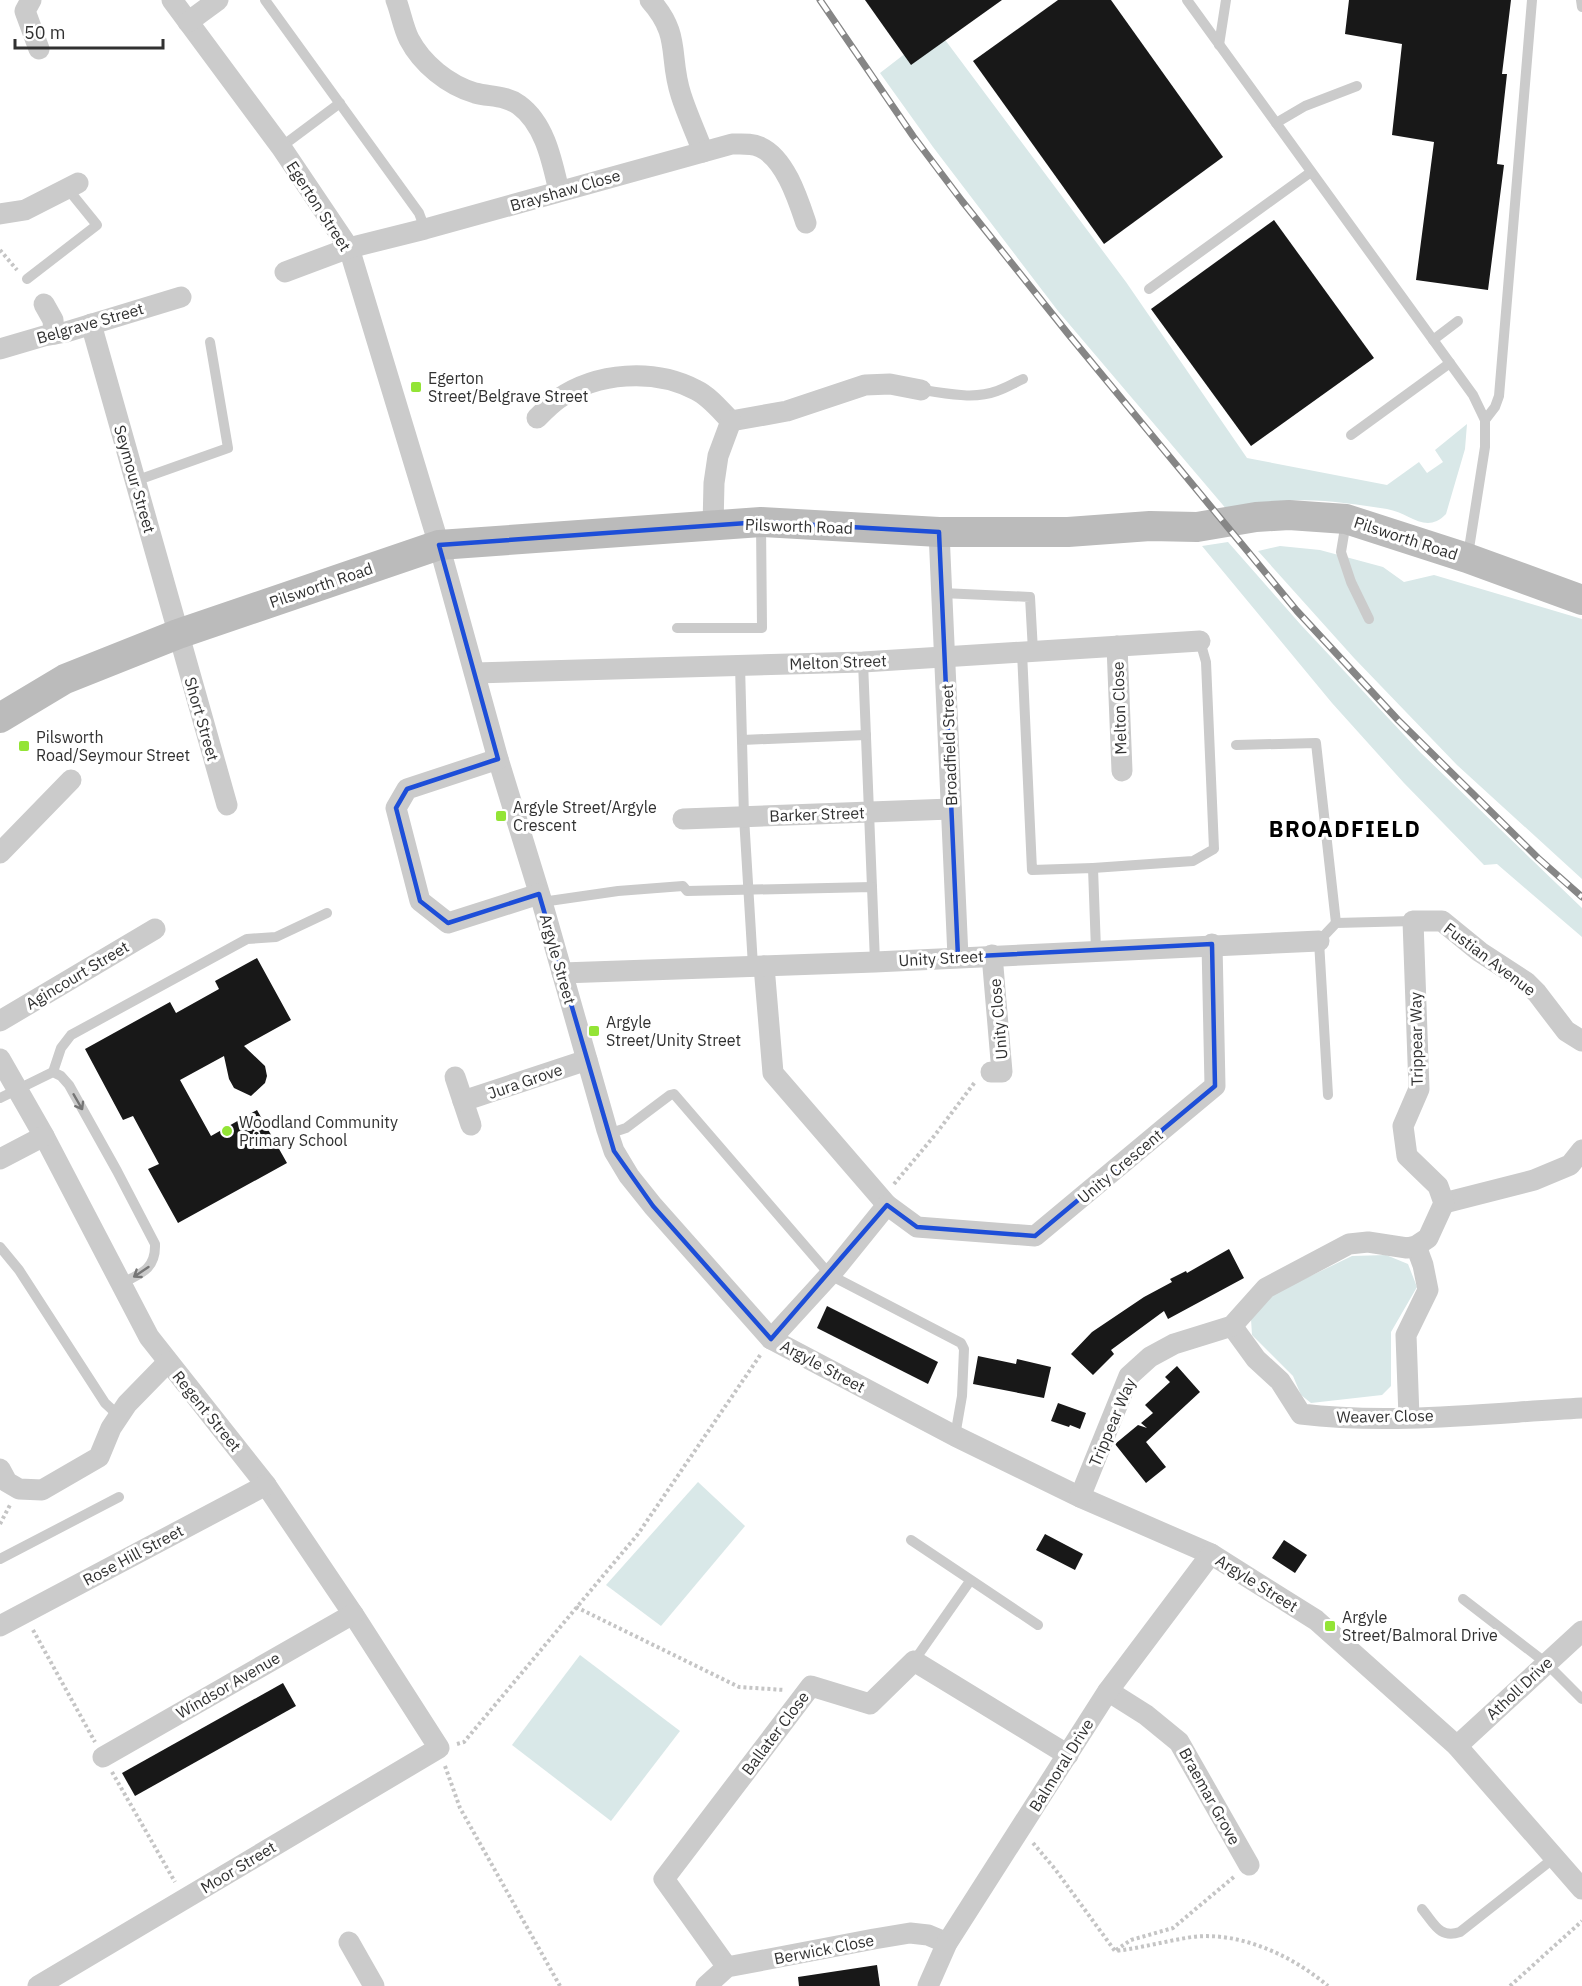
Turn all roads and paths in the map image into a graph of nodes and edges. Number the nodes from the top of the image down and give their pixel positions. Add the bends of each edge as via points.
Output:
1 (31, 0) edge
2 (172, 0) edge
3 (218, 0) edge
4 (265, 0) edge
5 (396, 0) edge
6 (650, 0) edge
7 (1187, 0) edge
8 (1226, 0) edge
9 (1532, 0) edge
10 (1581, 0) edge
11 (1582, 7) edge
12 (188, 22) junction
13 (1219, 45) junction
14 (39, 49) dead end
15 (1357, 86) dead end
16 (340, 103) junction
17 (1276, 123) junction
18 (280, 147) junction
19 (703, 152) junction
20 (1311, 172) junction
21 (72, 185) joint
22 (560, 191) junction
23 (0, 214) edge
24 (806, 224) dead end
25 (425, 229) junction
26 (349, 248) junction
27 (285, 272) dead end
28 (27, 279) dead end
29 (1149, 289) dead end
30 (181, 297) dead end
31 (44, 304) dead end
32 (1458, 321) dead end
33 (91, 324) junction
34 (54, 334) junction
35 (1433, 340) junction
36 (210, 342) dead end
37 (0, 350) edge
38 (1450, 363) junction
39 (1023, 379) dead end
40 (921, 390) joint
41 (537, 417) dead end
42 (1485, 420) junction
43 (731, 421) junction
44 (1351, 435) dead end
45 (135, 481) junction
46 (1346, 519) junction
47 (761, 522) junction
48 (713, 526) junction
49 (939, 532) junction
50 (439, 545) junction
51 (1467, 558) junction
52 (942, 593) junction
53 (1582, 600) edge
54 (1369, 619) dead end
55 (677, 628) dead end
56 (178, 634) junction
57 (1200, 640) joint
58 (1117, 646) junction
59 (1028, 651) junction
60 (945, 657) junction
61 (863, 662) junction
62 (740, 665) junction
63 (475, 673) junction
64 (0, 718) edge
65 (866, 735) junction
66 (742, 740) junction
67 (1236, 745) dead end
68 (498, 759) junction
69 (1122, 771) dead end
70 (70, 780) dead end
71 (227, 805) dead end
72 (951, 809) junction
73 (869, 813) junction
74 (744, 817) junction
75 (682, 819) dead end
76 (0, 853) edge
77 (1093, 868) junction
78 (872, 887) junction
79 (748, 890) junction
80 (540, 898) junction
81 (327, 913) dead end
82 (1413, 921) junction
83 (1336, 923) junction
84 (155, 929) dead end
85 (1319, 941) junction
86 (1212, 944) junction
87 (1096, 950) junction
88 (992, 955) junction
89 (958, 957) junction
90 (875, 962) junction
91 (758, 966) junction
92 (562, 973) junction
93 (0, 1021) edge
94 (1582, 1041) edge
95 (0, 1059) edge
96 (586, 1060) junction
97 (54, 1072) junction
98 (991, 1072) joint
99 (455, 1077) dead end
100 (9, 1094) edge
101 (1328, 1095) dead end
102 (464, 1101) junction
103 (471, 1125) dead end
104 (608, 1134) junction
105 (44, 1136) junction
106 (0, 1159) edge
107 (1578, 1164) edge
108 (885, 1202) junction
109 (1444, 1203) junction
110 (1416, 1246) junction
111 (0, 1247) edge
112 (830, 1275) junction
113 (120, 1284) junction
114 (1232, 1326) junction
115 (771, 1339) junction
116 (168, 1362) junction
117 (1582, 1408) edge
118 (119, 1416) junction
119 (1409, 1417) junction
120 (955, 1436) junction
121 (0, 1470) edge
122 (266, 1485) junction
123 (119, 1497) dead end
124 (1080, 1497) junction
125 (911, 1540) dead end
126 (1211, 1554) junction
127 (0, 1559) edge
128 (970, 1581) junction
129 (1463, 1599) dead end
130 (576, 1607) junction
131 (353, 1614) junction
132 (1038, 1625) dead end
133 (0, 1626) edge
134 (1582, 1631) edge
135 (914, 1661) junction
136 (1546, 1663) junction
137 (1108, 1691) junction
138 (803, 1698) junction
139 (1582, 1699) edge
140 (1457, 1746) junction
141 (439, 1748) junction
142 (1068, 1755) junction
143 (103, 1757) dead end
144 (1021, 1828) junction
145 (1554, 1858) junction
146 (1249, 1864) joint
147 (1582, 1889) edge
148 (1422, 1909) dead end
149 (1582, 1921) edge
150 (349, 1941) dead end
151 (947, 1943) junction
152 (1115, 1951) junction
153 (727, 1967) junction
154 (38, 1986) edge
155 (374, 1986) edge
156 (560, 1986) edge
157 (706, 1986) edge
158 (928, 1986) edge
159 (1328, 1986) edge
160 (1509, 1986) edge

1 - 14 street via 25,11
2 - 12 street, Egerton Street
3 - 12 street
4 - 16 lane
5 - 22 street via 409,39 428,64 463,89 510,100 525,111 545,141
6 - 19 street via 671,34 681,95
7 - 13 lane
8 - 13 lane
9 - 42 lane via 1499,396
10 - 11 lane
12 - 18 street, Egerton Street
13 - 17 lane
15 - 17 lane via 1305,106
16 - 18 lane
16 - 25 lane via 419,213
17 - 20 lane
18 - 26 street, Egerton Street
19 - 22 street, Brayshaw Close
19 - 24 street, Brayshaw Close via 747,144 769,152 784,172
20 - 29 lane
20 - 35 lane
21 - 23 street via 25,210
21 - 28 lane via 97,225
22 - 25 street, Brayshaw Close
25 - 26 street, Brayshaw Close
26 - 27 street, Brayshaw Close
26 - 50 street, Egerton Street
30 - 33 street, Belgrave Street
31 - 34 street via 53,320
32 - 35 lane
33 - 34 street, Belgrave Street
33 - 45 street, Seymour Street
34 - 37 street, Belgrave Street
35 - 38 lane
36 - 45 lane via 228,448
38 - 42 lane
38 - 44 lane
39 - 40 lane via 983,394
40 - 43 street via 890,384 865,385 787,411
41 - 43 street via 559,398 589,384 638,375 667,379 698,391
42 - 51 lane via 1485,447
43 - 48 street via 717,456
45 - 56 street, Seymour Street
46 - 49 street, Pilsworth Road via 1289,515 1197,528
46 - 51 street, Pilsworth Road
46 - 54 lane via 1341,552
47 - 48 street, Pilsworth Road
47 - 49 street, Pilsworth Road
47 - 55 lane via 762,628
48 - 50 street, Pilsworth Road
49 - 52 street, Broadfield Street
50 - 56 street, Pilsworth Road
50 - 63 street, Argyle Street
51 - 53 street, Pilsworth Road
52 - 59 lane via 1030,597
52 - 60 street, Broadfield Street
56 - 64 street, Pilsworth Road via 65,680
56 - 71 street, Short Street
57 - 58 street, Melton Street
57 - 77 lane via 1206,662 1214,849 1193,861
58 - 59 street, Melton Street
58 - 69 street, Melton Close
59 - 60 street, Melton Street
59 - 77 lane via 1032,870
60 - 61 street, Melton Street
60 - 72 street, Broadfield Street
61 - 62 street, Melton Street
61 - 65 lane
62 - 63 street, Melton Street
62 - 66 lane
63 - 68 street, Argyle Street
65 - 66 lane
65 - 73 lane
66 - 74 lane
67 - 83 lane via 1316,743
68 - 80 street, Argyle Street
68 - 80 street via 407,789 396,808 420,901 448,923
70 - 76 street
72 - 73 street, Barker Street
72 - 89 street, Broadfield Street
73 - 74 street, Barker Street
73 - 78 lane
74 - 75 street, Barker Street
74 - 79 lane
77 - 87 lane
78 - 79 lane
78 - 90 lane
79 - 80 lane via 687,891 683,886
79 - 91 lane
80 - 92 street, Argyle Street
81 - 97 lane via 276,937 247,939 71,1035 61,1048
82 - 83 lane
82 - 94 street, Fustian Avenue via 1442,921 1526,982 1566,1031
82 - 109 street, Trippear Way via 1419,1089 1403,1125 1407,1156 1438,1186
83 - 85 lane
84 - 93 street, Agincourt Street
85 - 86 street, Unity Street
85 - 101 lane
86 - 87 street, Unity Street
86 - 108 street, Unity Crescent via 1215,1086 1035,1236 917,1227
87 - 88 street, Unity Street
88 - 89 street, Unity Street
88 - 98 street, Unity Close via 1002,1072
89 - 90 street, Unity Street
90 - 91 street, Unity Street
91 - 92 street, Unity Street
91 - 108 street, Unity Crescent via 772,1073
92 - 96 street, Argyle Street
95 - 100 street, Regent Street
96 - 102 street, Jura Grove
96 - 104 street, Argyle Street
97 - 100 lane
97 -> 113 lane via 69,1085 155,1244 148,1268
98 - 108 path via 978,1079
99 - 102 street
100 - 105 street, Regent Street
102 - 103 street
104 - 112 lane via 627,1128 674,1094
104 - 115 street, Argyle Street via 629,1176
105 - 106 street
105 - 113 street, Regent Street
107 - 109 street via 1534,1180
108 - 112 street
109 - 110 street via 1428,1238
110 - 114 street via 1349,1244 1266,1288
110 - 119 street via 1428,1290 1406,1335
111 - 118 lane via 105,1403
112 - 115 street
112 - 120 lane via 961,1344 962,1396
113 - 116 street, Regent Street via 149,1337
114 - 119 street, Weaver Close via 1256,1359 1280,1381 1301,1414 1334,1418
114 - 124 street, Trippear Way via 1174,1344 1150,1357 1129,1376
115 - 120 street, Argyle Street
115 - 130 path via 638,1534
116 - 118 street
116 - 122 street, Regent Street
117 - 119 street, Weaver Close
118 - 121 street via 99,1457 42,1490 19,1489 7,1482
120 - 124 street, Argyle Street
122 - 131 street, Regent Street
122 - 133 street, Rose Hill Street
123 - 127 lane
124 - 126 street, Argyle Street
125 - 128 lane
126 - 137 street, Balmoral Drive
126 - 140 street, Argyle Street via 1316,1620
128 - 132 lane
128 - 135 lane
129 - 136 lane
130 - 138 path via 739,1687 790,1690
130 - 141 path via 464,1742
131 - 141 street, Regent Street
131 - 143 street, Windsor Avenue
134 - 136 street, Atholl Drive
135 - 138 street, Ballater Close via 870,1704 811,1686
135 - 142 street
136 - 139 lane
136 - 140 street, Atholl Drive
137 - 142 street, Balmoral Drive
137 - 146 street, Braemar Grove via 1179,1742
138 - 153 street, Ballater Close via 664,1879
140 - 145 street, Argyle Street
141 - 154 street, Moor Street
141 - 156 path via 460,1808
142 - 144 street, Balmoral Drive
144 - 151 street, Balmoral Drive
144 - 152 path
145 - 147 street, Argyle Street
145 - 148 lane via 1460,1932 1441,1932
146 - 152 path via 1173,1928 1131,1940
149 - 160 path
150 - 155 street
151 - 153 street, Berwick Close via 910,1933
151 - 158 street, Balmoral Drive
152 - 159 path via 1194,1937 1221,1937 1256,1945 1298,1964
153 - 157 street

